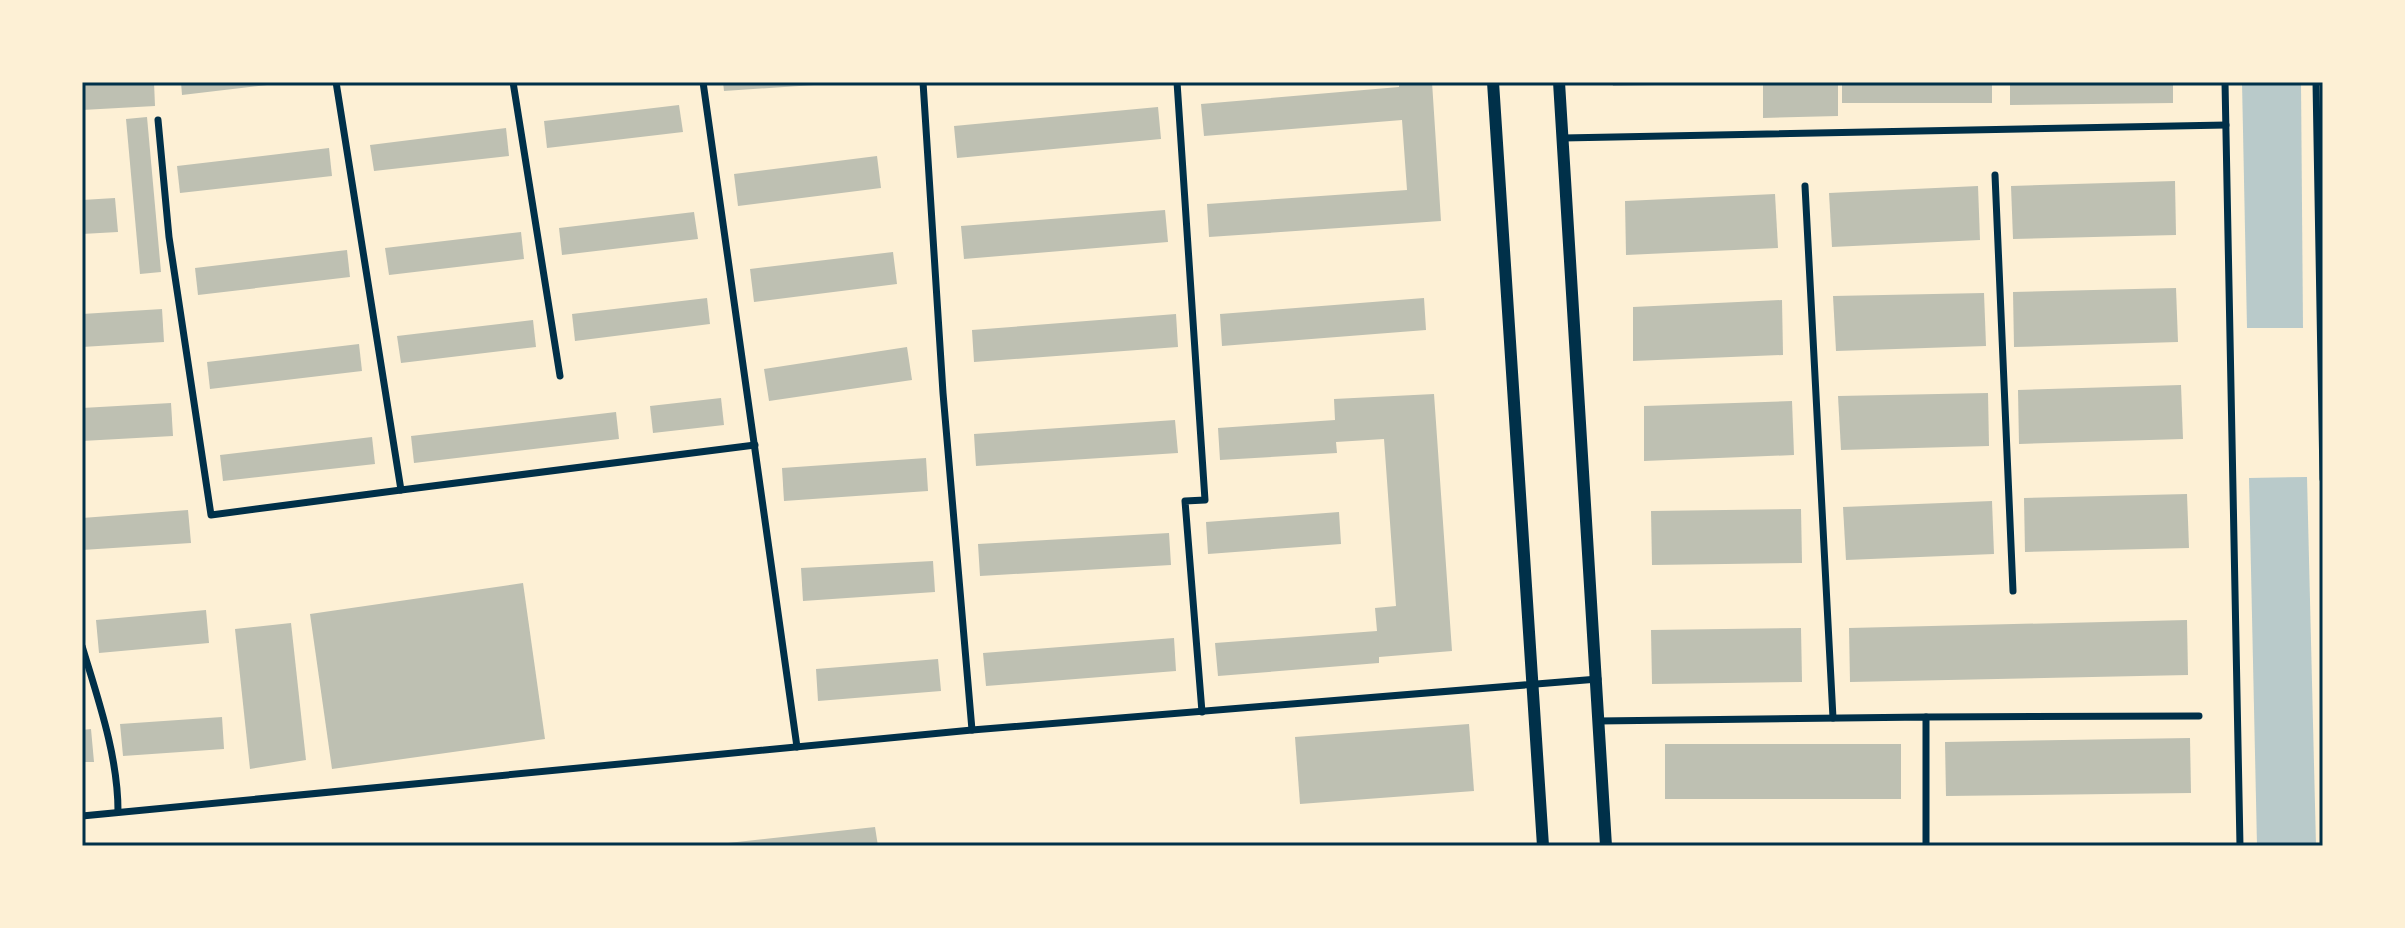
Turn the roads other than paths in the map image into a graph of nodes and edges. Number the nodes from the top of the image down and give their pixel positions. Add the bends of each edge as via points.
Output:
1 (336, 82) edge
2 (513, 82) edge
3 (703, 82) edge
4 (923, 82) edge
5 (1177, 82) edge
6 (1493, 82) edge
7 (1559, 82) edge
8 (2225, 82) edge
9 (2316, 82) edge
10 (158, 120) dead end
11 (2226, 125) junction
12 (1563, 138) junction
13 (1995, 175) dead end
14 (1805, 186) dead end
15 (560, 376) dead end
16 (755, 445) junction
17 (2323, 479) edge
18 (401, 490) junction
19 (2013, 591) dead end
20 (82, 646) edge
21 (1598, 679) junction
22 (1532, 684) junction
23 (1202, 712) junction
24 (2199, 716) dead end
25 (1926, 717) junction
26 (1833, 718) junction
27 (1598, 721) junction
28 (972, 730) junction
29 (797, 747) junction
30 (118, 811) junction
31 (82, 816) edge
32 (1543, 846) edge
33 (1606, 846) edge
34 (1926, 846) edge
35 (2240, 846) edge

1 - 18 street
2 - 15 street
3 - 16 street
4 - 28 street
5 - 23 street via 1205,500 1185,501
6 - 22 main road
7 - 12 main road
8 - 11 street
9 - 17 street
10 - 18 street via 169,237 211,515
11 - 12 street
11 - 35 street
12 - 21 main road
13 - 19 street
14 - 26 street
16 - 18 street
16 - 29 street
20 - 30 street via 118,785
21 - 22 street
21 - 27 main road
22 - 23 street
22 - 32 main road
23 - 28 street
24 - 25 street
25 - 26 street
25 - 34 street
26 - 27 street
27 - 33 main road
28 - 29 street
29 - 30 street
30 - 31 street

